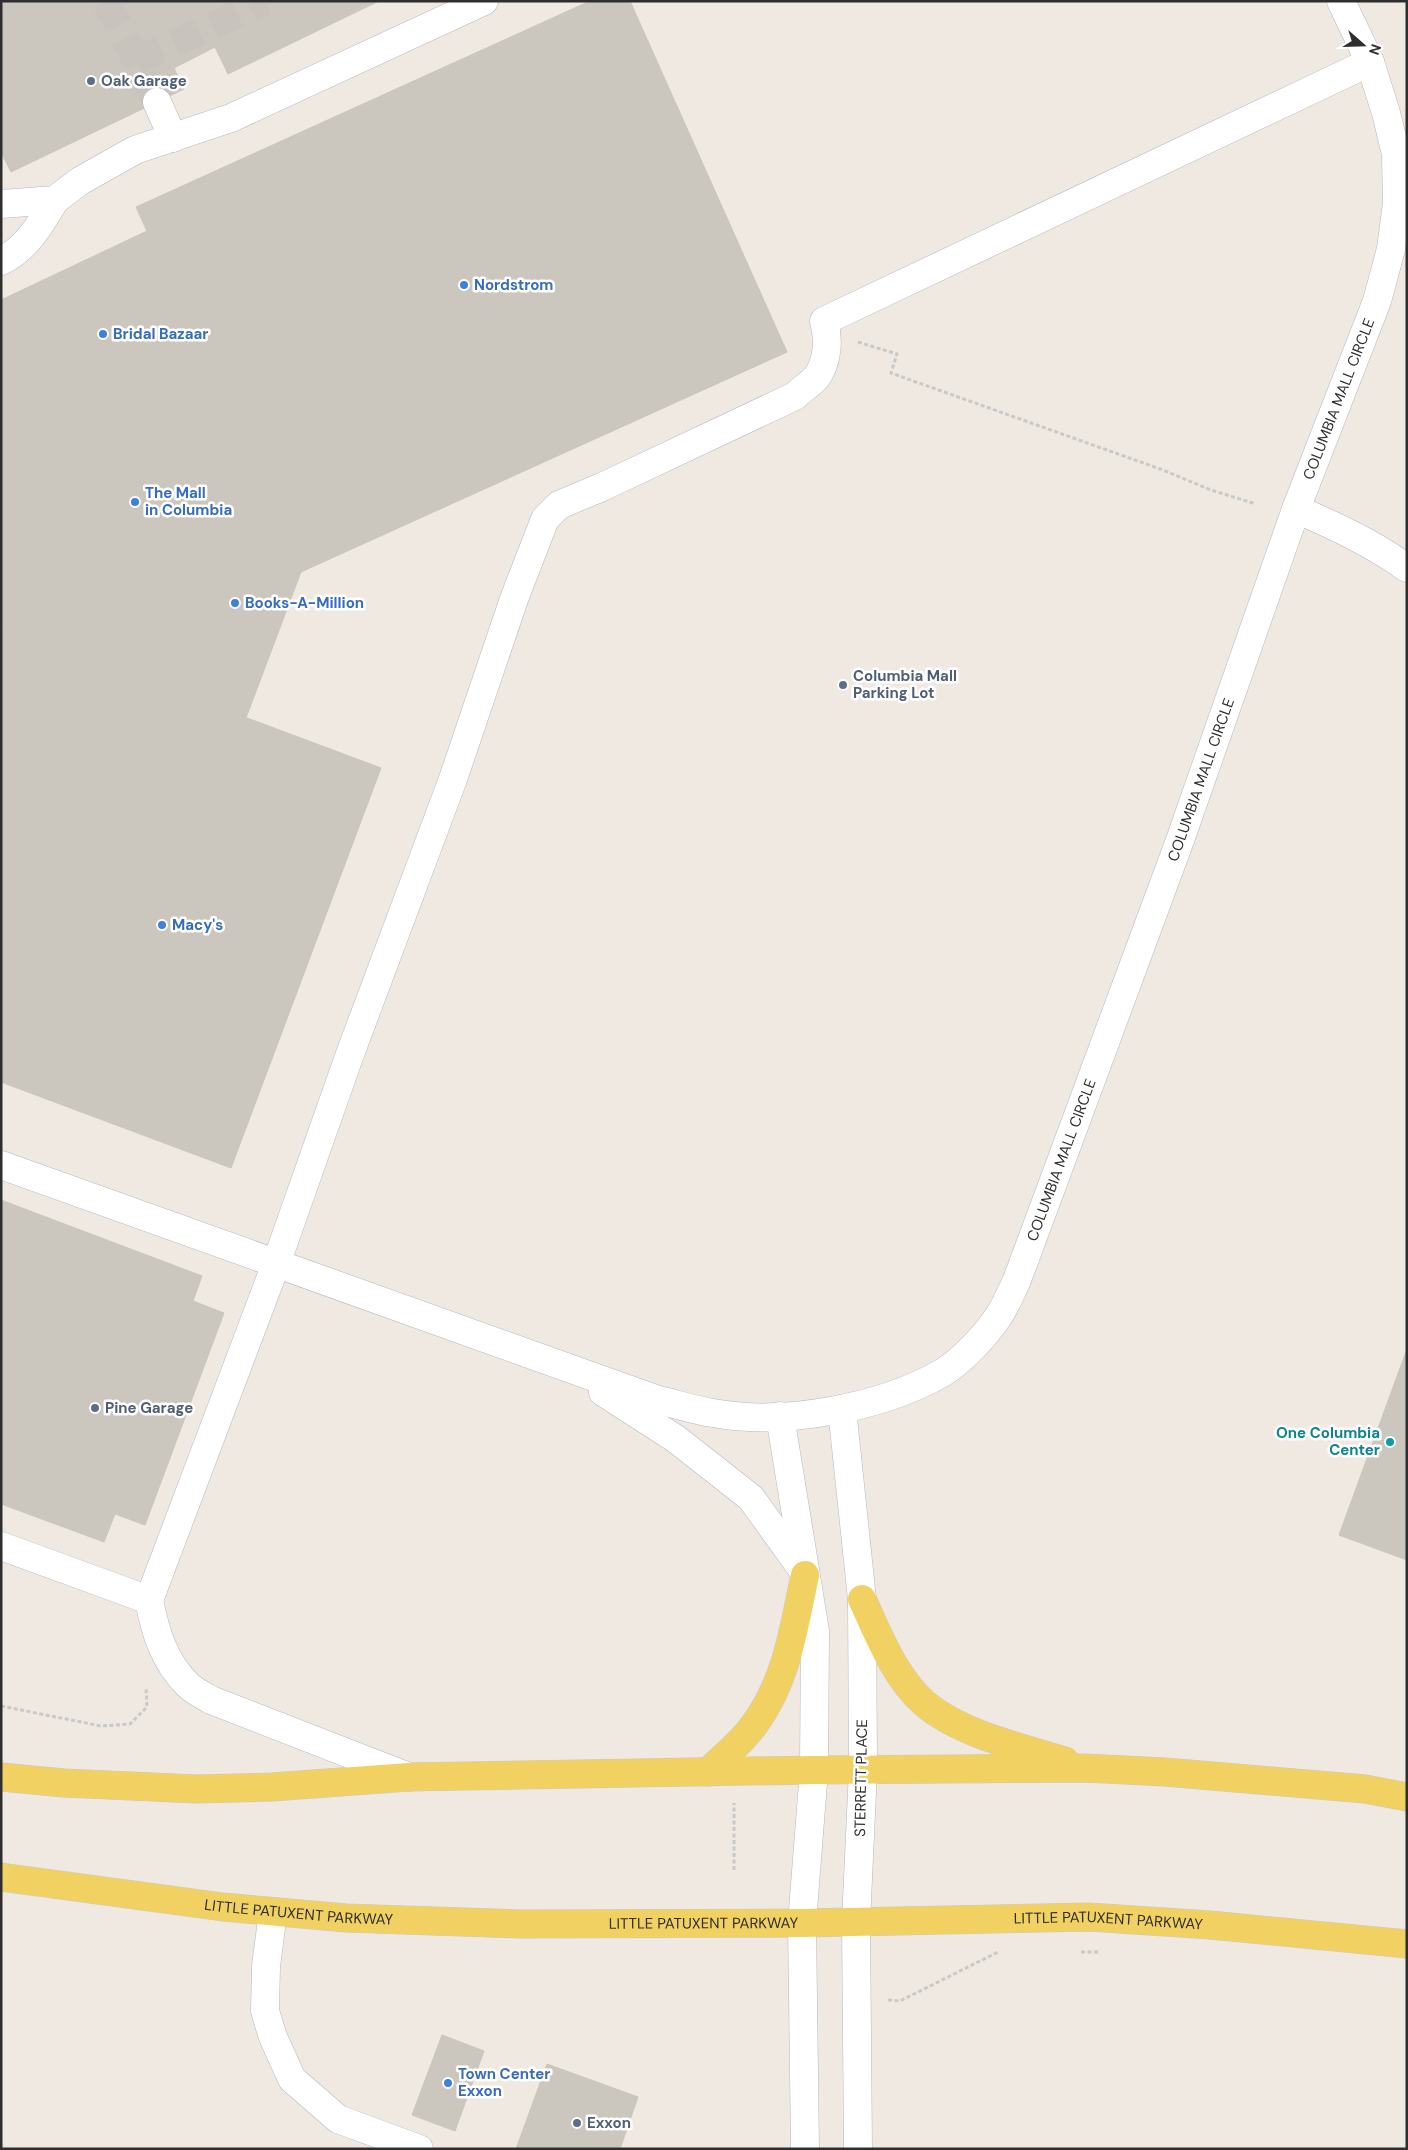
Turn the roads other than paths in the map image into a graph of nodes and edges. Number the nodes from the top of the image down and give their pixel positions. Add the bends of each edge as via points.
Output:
1 (484, 1) edge
2 (1341, 1) edge
3 (1370, 62) junction
4 (157, 102) tunnel mouth
5 (173, 138) junction
6 (54, 200) junction
7 (1, 204) edge
8 (1, 261) edge
9 (1296, 509) junction
10 (1407, 568) edge
11 (1, 1165) edge
12 (276, 1264) junction
13 (556, 1362) junction
14 (842, 1409) junction
15 (780, 1416) junction
16 (1, 1546) edge
17 (805, 1575) junction
18 (862, 1598) junction
19 (149, 1600) junction
20 (1085, 1768) junction
21 (814, 1770) junction
22 (863, 1770) junction
23 (708, 1772) junction
24 (1, 1777) edge
25 (409, 1777) junction
26 (1407, 1797) edge
27 (1, 1877) edge
28 (273, 1912) junction
29 (856, 1922) junction
30 (802, 1923) junction
31 (1407, 1944) edge
32 (419, 2149) edge
33 (805, 2149) edge
34 (858, 2149) edge

1 - 5 street via 231,118
2 - 3 street, COLUMBIA MALL CIRCLE
3 - 9 street, COLUMBIA MALL CIRCLE via 1396,154 1397,203 1391,249 1377,301
3 - 12 street via 824,321 827,348 823,362 816,377 795,396 559,505 545,519 514,599 454,779 350,1054
4 - 5 street
5 - 6 street via 135,150 80,181
6 - 7 street
6 - 8 street via 34,234
9 - 10 street via 1349,532
9 - 14 street, COLUMBIA MALL CIRCLE via 1180,843 1017,1280 998,1317 973,1346 943,1372 885,1399
11 - 12 street
12 - 13 street
12 - 19 street
13 - 15 street, COLUMBIA MALL CIRCLE via 658,1400 740,1416
13 - 17 street via 676,1438 751,1498
14 - 15 street, COLUMBIA MALL CIRCLE
14 - 18 street, STERRETT PLACE
15 - 17 street
16 - 19 street
17 - 21 street via 815,1631
17 - 23 main road via 787,1659 770,1701 753,1727
18 - 20 main road via 888,1653 904,1680 924,1703 979,1733
18 - 22 street, STERRETT PLACE
19 - 25 street via 155,1632 165,1655 188,1686 211,1700
20 - 22 main road
20 - 26 main road via 1365,1789
21 - 22 main road
21 - 23 main road
21 - 30 street
22 - 29 street, STERRETT PLACE
23 - 25 main road
24 - 25 main road via 197,1789
27 - 28 main road, LITTLE PATUXENT PARKWAY
28 - 30 main road, LITTLE PATUXENT PARKWAY via 521,1924
28 - 32 street via 266,1966 265,2011 272,2037 292,2079 338,2119
29 - 30 main road, LITTLE PATUXENT PARKWAY
29 - 31 main road, LITTLE PATUXENT PARKWAY via 1089,1917
29 - 34 street, STERRETT PLACE
30 - 33 street

